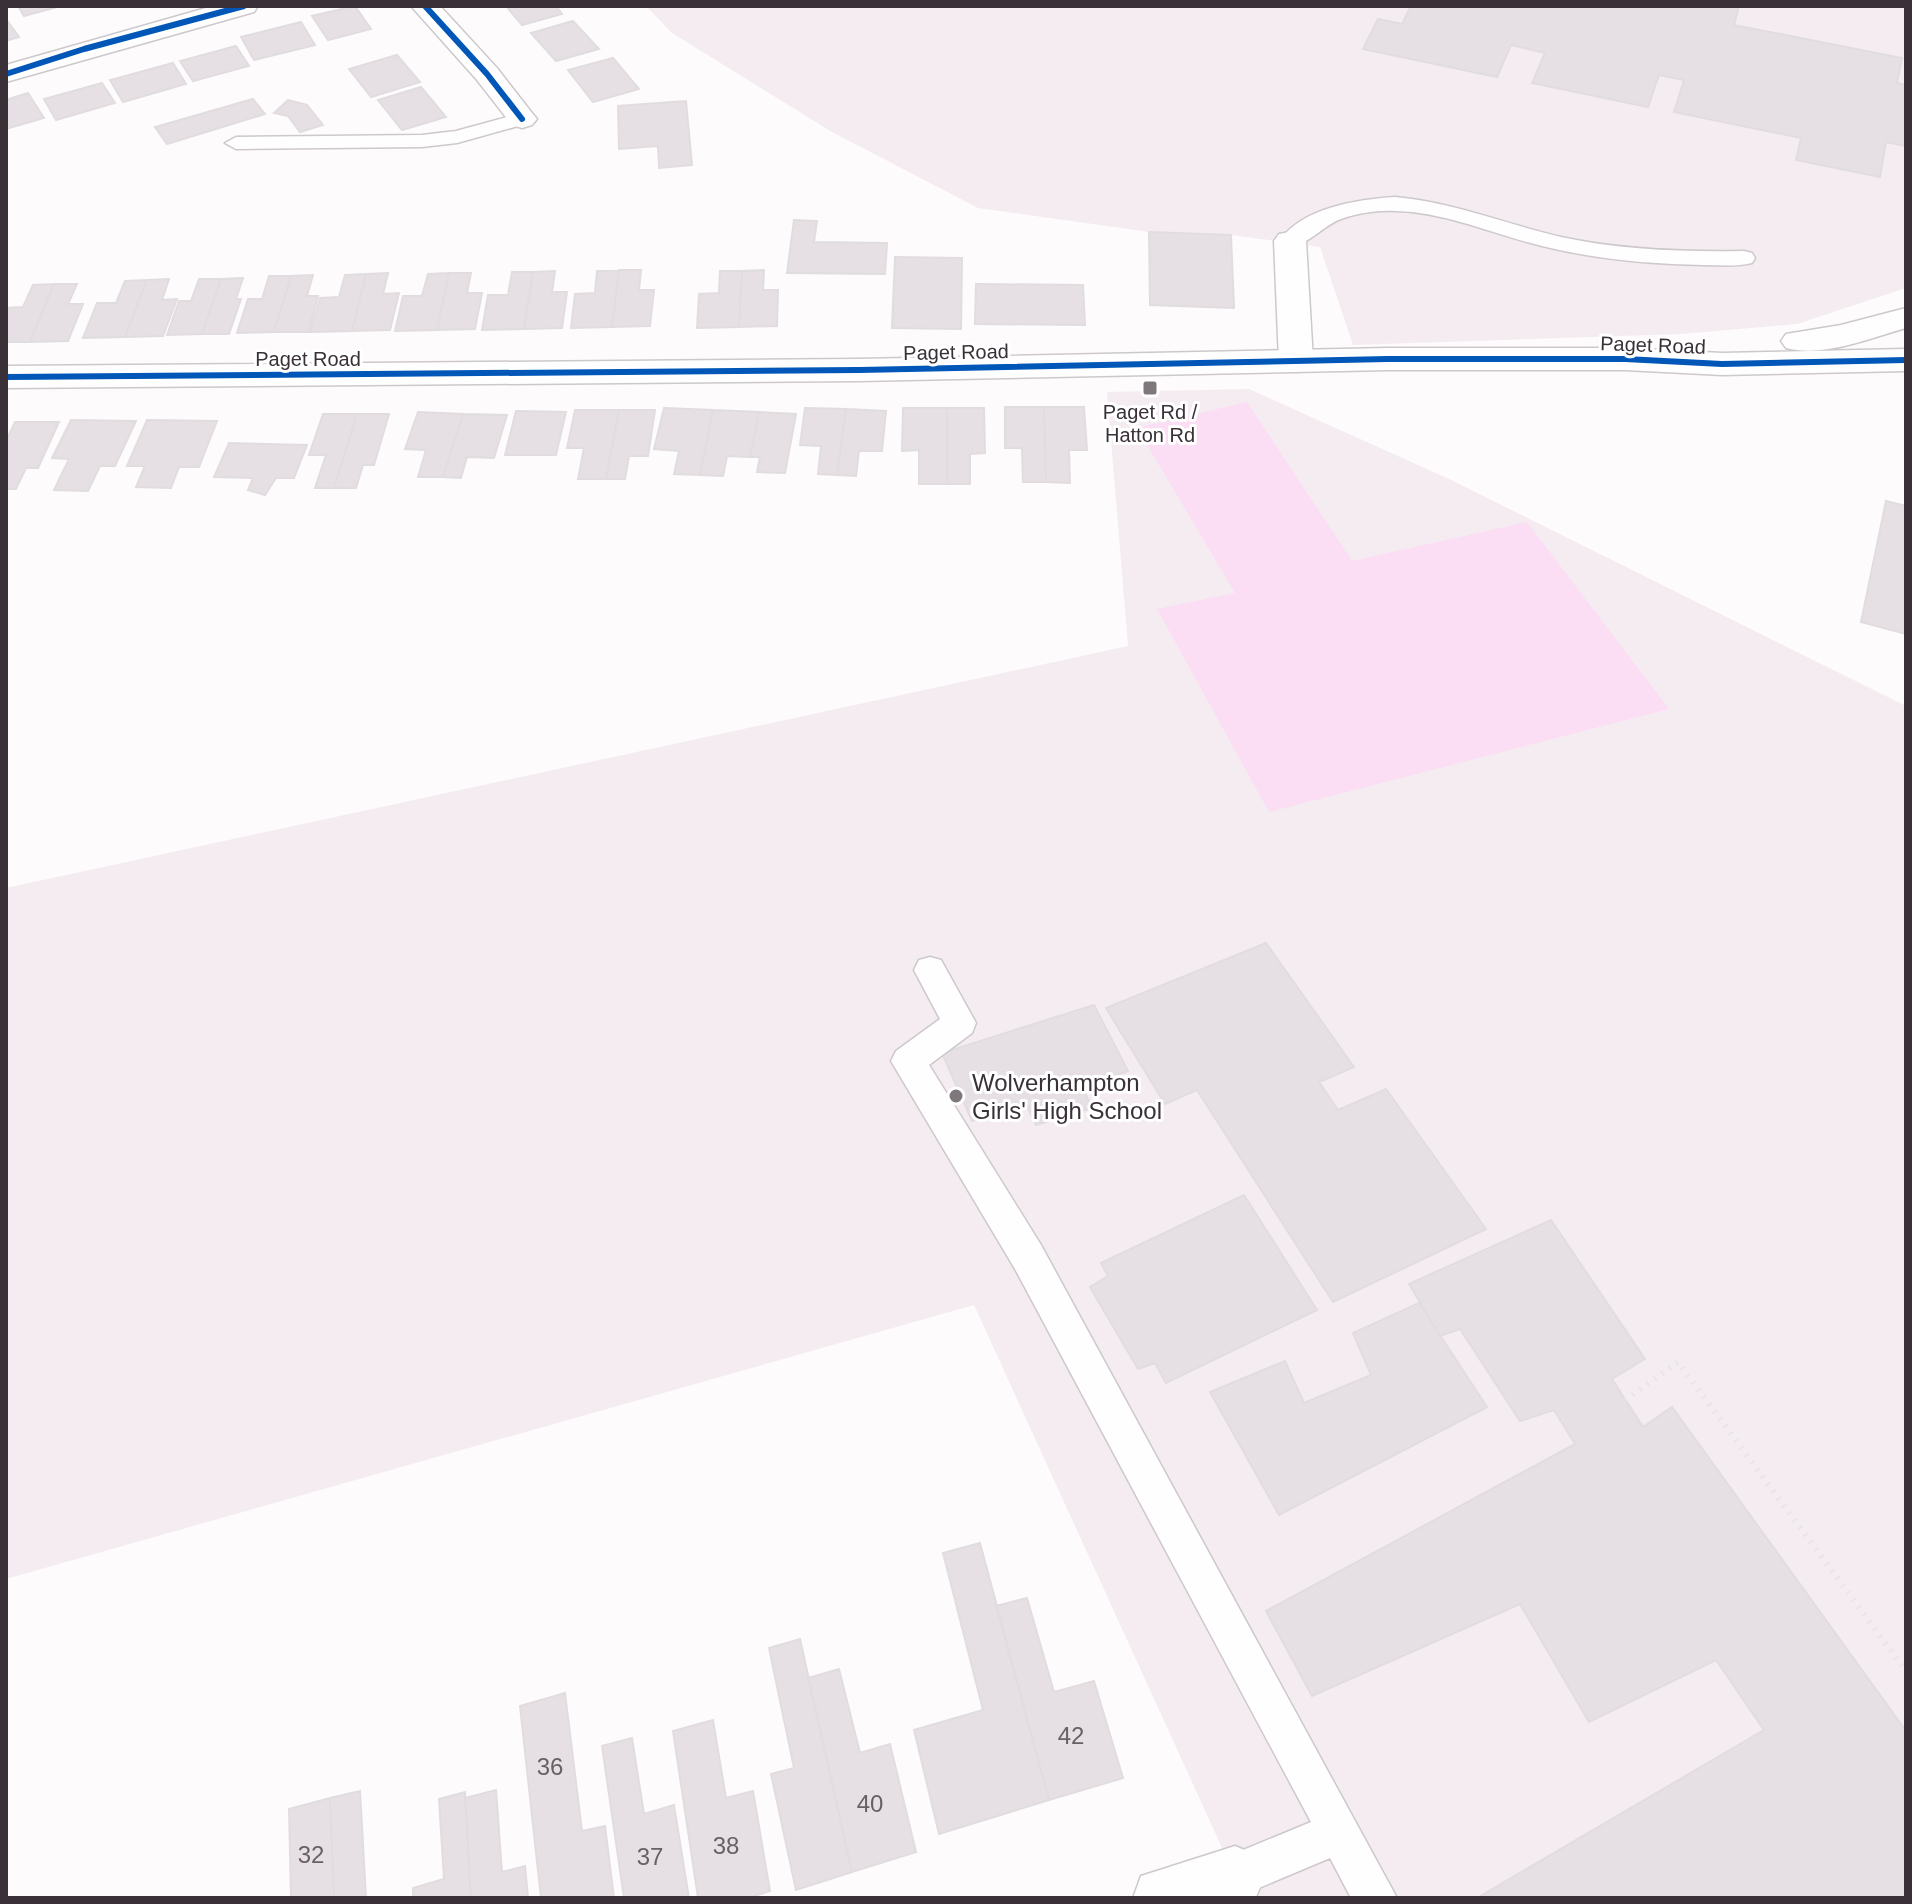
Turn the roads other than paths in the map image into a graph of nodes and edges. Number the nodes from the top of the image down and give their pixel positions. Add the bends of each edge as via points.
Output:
1 (244, 6) edge
2 (425, 6) edge
3 (6, 74) edge
4 (522, 119) joint
5 (236, 143) dead end
6 (1290, 241) joint
7 (1744, 258) dead end
8 (1906, 318) edge
9 (1625, 359) junction
10 (1906, 360) edge
11 (1296, 361) junction
12 (6, 377) edge
13 (930, 970) dead end
14 (1339, 1832) junction
15 (1235, 1876) joint
16 (1163, 1898) edge
17 (1375, 1898) edge

1 - 3 street via 80,38
2 - 4 street
4 - 5 lane via 422,141
6 - 7 lane via 1335,213 1417,203 1563,244 1658,257
6 - 11 street
8 - 9 street, Paget Road via 1841,335
9 - 10 street, Paget Road via 1722,364
9 - 11 street, Paget Road
11 - 12 street, Paget Road
13 - 14 lane via 960,1023 908,1061 1028,1257
14 - 15 lane
14 - 17 lane
15 - 16 street

